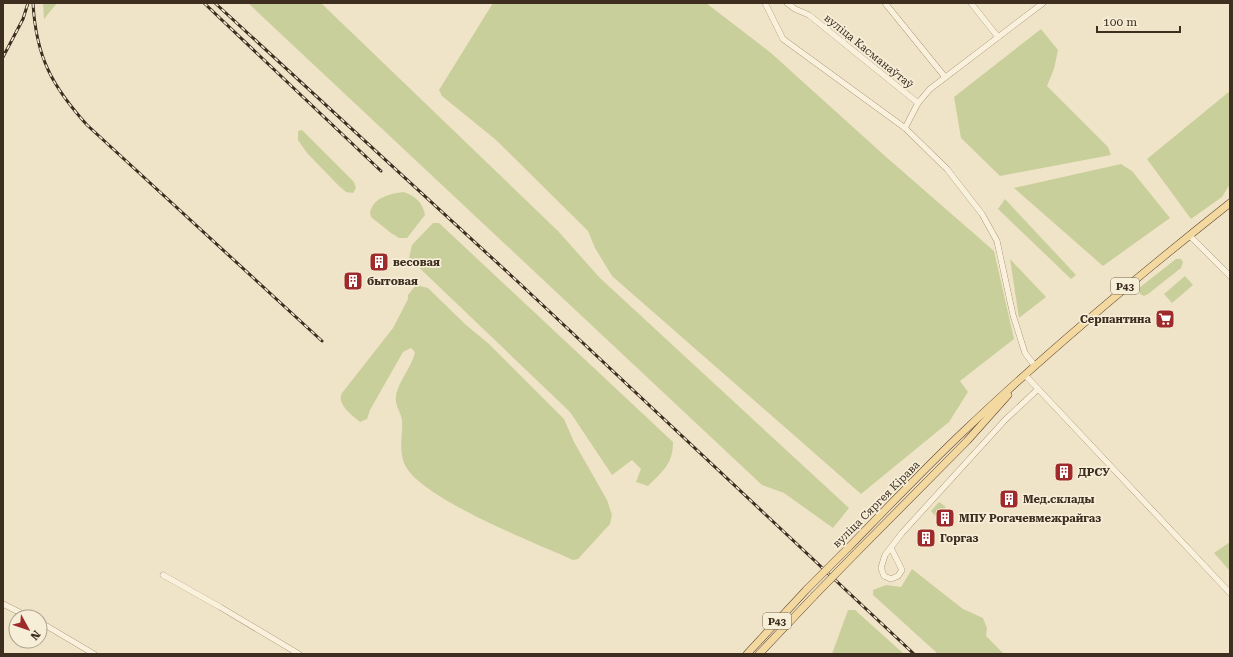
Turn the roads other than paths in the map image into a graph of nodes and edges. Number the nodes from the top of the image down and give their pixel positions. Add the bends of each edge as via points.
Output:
1 (765, 3) edge
2 (787, 3) edge
3 (885, 3) edge
4 (971, 3) edge
5 (1044, 3) edge
6 (998, 37) junction
7 (945, 77) junction
8 (918, 102) junction
9 (905, 128) junction
10 (1230, 203) edge
11 (1190, 236) junction
12 (1230, 276) edge
13 (1035, 366) junction
14 (1025, 375) junction
15 (1038, 389) junction
16 (891, 548) junction
17 (163, 575) dead end
18 (1230, 593) edge
19 (3, 604) edge
20 (13, 609) edge
21 (48, 627) edge
22 (86, 652) edge
23 (94, 654) edge
24 (298, 654) edge
25 (748, 654) edge
26 (759, 654) edge

1 - 9 street via 783,40
2 - 8 street, вуліца Касманаўтаў via 809,15
3 - 7 street
4 - 6 street
5 - 6 street
6 - 7 street
7 - 8 street
8 - 9 street
9 - 13 street via 947,169 993,231 1013,315 1025,353
10 - 11 main road, вуліца Сяргея Кірава / Р43
11 - 12 street
11 - 13 main road, вуліца Сяргея Кірава / Р43 via 1125,287
13 - 14 main road, вуліца Сяргея Кірава / Р43
14 - 15 street
14 - 25 main road, вуліца Сяргея Кірава / Р43, bridge via 963,432 807,589
14 - 26 main road, вуліца Сяргея Кірава / Р43, bridge via 967,441
15 - 16 street via 1000,425
15 - 18 street
16 - 16 street via 885,555 881,570 885,577 891,579 898,576 902,570
17 - 24 street via 220,606
19 - 20 street
21 - 22 street
22 - 23 street

